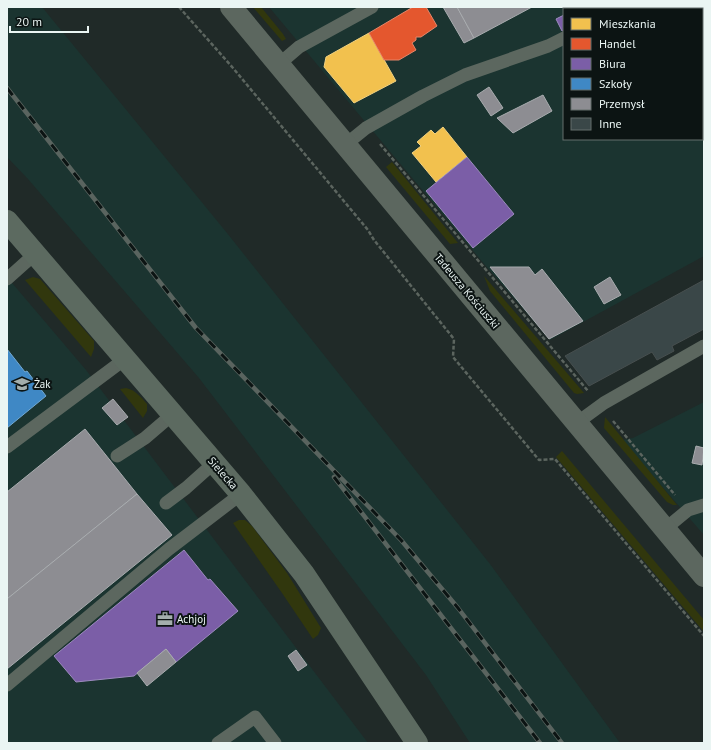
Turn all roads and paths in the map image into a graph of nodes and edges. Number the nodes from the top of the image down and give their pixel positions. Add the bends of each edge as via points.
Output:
1 (179, 7) edge
2 (231, 7) edge
3 (372, 7) edge
4 (563, 38) edge
5 (278, 65) junction
6 (366, 128) junction
7 (345, 145) junction
8 (7, 221) edge
9 (35, 254) junction
10 (7, 279) edge
11 (704, 346) edge
12 (125, 359) junction
13 (600, 405) junction
14 (173, 414) junction
15 (578, 422) junction
16 (7, 447) edge
17 (117, 456) dead end
18 (214, 463) junction
19 (241, 494) junction
20 (166, 503) dead end
21 (704, 504) edge
22 (688, 510) junction
23 (665, 529) junction
24 (704, 576) edge
25 (704, 636) edge
26 (7, 686) edge
27 (218, 743) edge
28 (275, 743) edge
29 (417, 743) edge

1 - 25 path via 368,230 454,338 453,357 488,399 539,460 555,459
2 - 5 street, Tadeusza Kościuszki
3 - 5 lane via 298,47
4 - 6 lane via 465,75
5 - 7 street, Tadeusza Kościuszki
6 - 7 lane
6 - 13 path
7 - 15 street, Tadeusza Kościuszki
8 - 9 street, Sielecka
9 - 10 lane
9 - 12 street, Sielecka
11 - 13 lane
12 - 14 street, Sielecka
12 - 16 lane
13 - 15 lane
13 - 22 path
14 - 17 lane via 145,438
14 - 18 street, Sielecka
15 - 23 street, Tadeusza Kościuszki
18 - 19 street, Sielecka
18 - 20 lane
19 - 26 lane via 169,549
19 - 29 street, Sielecka via 304,574
21 - 22 lane
22 - 23 lane
23 - 24 street, Tadeusza Kościuszki
27 - 28 lane via 255,717

